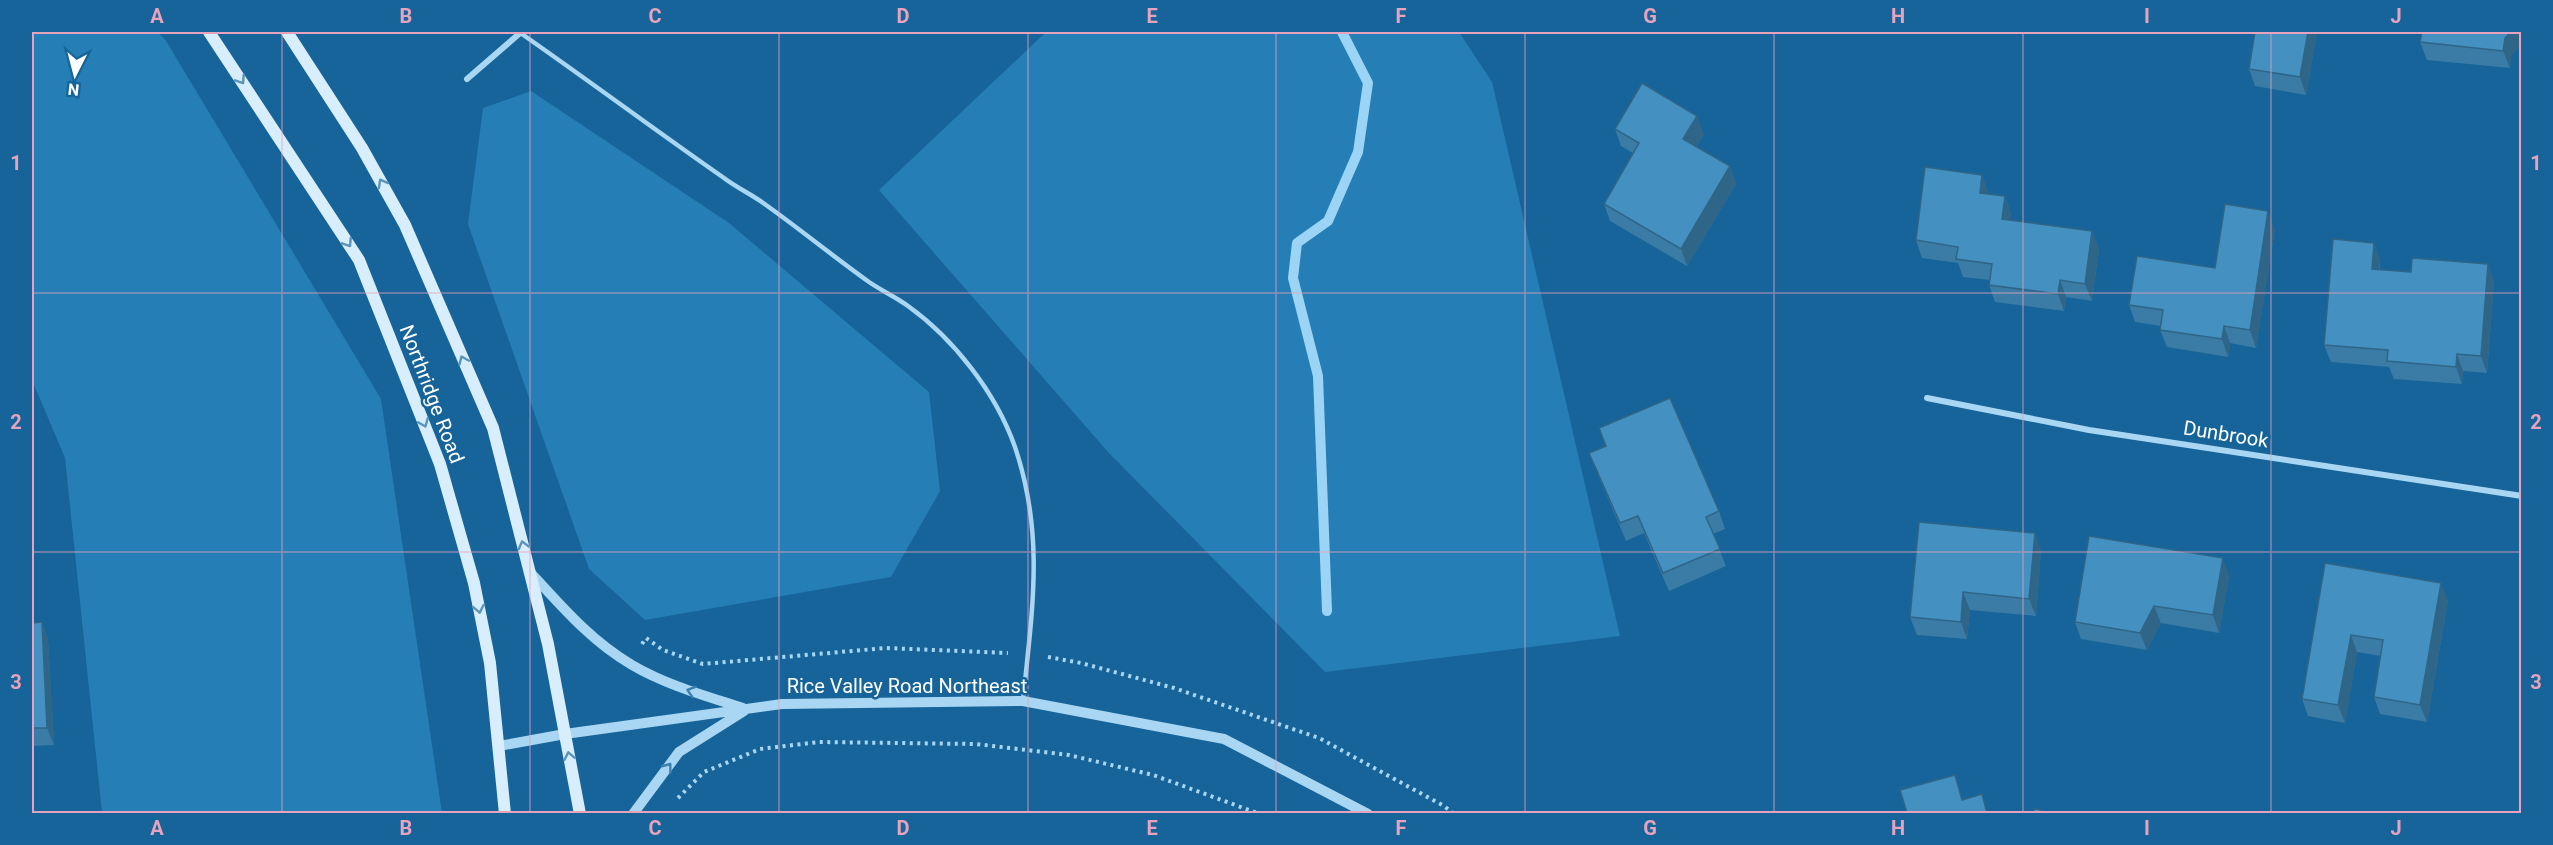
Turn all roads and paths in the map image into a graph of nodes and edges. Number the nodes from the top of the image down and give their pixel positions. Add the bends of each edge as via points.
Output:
1 (209, 32) edge
2 (287, 32) edge
3 (520, 32) edge
4 (467, 79) dead end
5 (1927, 398) dead end
6 (2522, 496) edge
7 (530, 572) junction
8 (1023, 700) junction
9 (747, 709) junction
10 (565, 734) junction
11 (499, 746) junction
12 (672, 803) dead end
13 (505, 813) edge
14 (580, 813) edge
15 (633, 813) edge
16 (1260, 813) edge
17 (1368, 813) edge

1 -> 11 main road, Northridge Road via 359,260 440,464 468,562 490,663
7 -> 2 main road, Northridge Road via 493,428 405,225 362,148
3 - 4 street
3 - 8 lane via 908,306 942,335 971,369 996,405 1014,445 1026,487 1035,578
5 - 6 street, Dunbrook via 2089,430
9 -> 7 street via 677,687 631,665 581,627
7 - 10 main road, Northridge Road
8 - 9 street, Rice Valley Road Northeast via 782,704
8 - 17 street, Rice Valley Road Northeast via 1224,739
9 - 10 street, Rice Valley Road Northeast
15 -> 9 street via 679,752
10 - 11 street, Rice Valley Road Northeast
14 -> 10 main road, Northridge Road
11 - 13 main road, Northridge Road
12 - 16 path via 705,772 760,749 819,742 976,744 1069,755 1153,775

